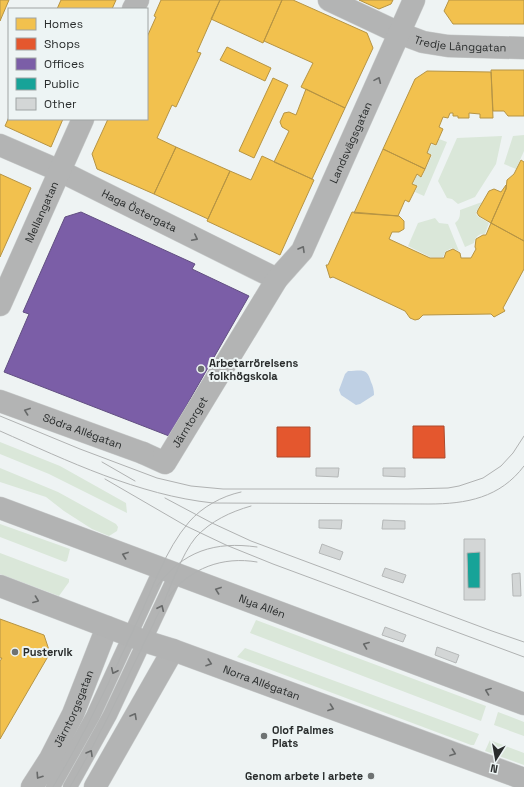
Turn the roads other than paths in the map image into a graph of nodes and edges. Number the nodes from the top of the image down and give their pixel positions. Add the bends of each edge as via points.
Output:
1 (329, 0) edge
2 (414, 0) edge
3 (399, 33) junction
4 (524, 48) edge
5 (83, 120) edge
6 (0, 145) edge
7 (60, 171) junction
8 (277, 279) junction
9 (0, 305) edge
10 (0, 401) edge
11 (166, 463) joint
12 (0, 508) edge
13 (168, 571) junction
14 (0, 586) edge
15 (107, 627) junction
16 (138, 638) junction
17 (173, 650) junction
18 (524, 704) edge
19 (524, 779) edge
20 (32, 787) edge
21 (53, 787) edge
22 (70, 787) edge
23 (95, 787) edge

1 - 3 street, Tredje Långgatan
2 - 3 street, Landsvägsgatan
3 - 4 street, Tredje Långgatan via 423,42 448,46
8 -> 3 street, Landsvägsgatan via 302,251
5 - 7 street, Mellangatan
6 - 7 street, Haga Östergata
7 -> 8 street, Haga Östergata
7 - 9 street, Mellangatan
8 - 11 street, Järntorget
11 -> 10 street, Södra Allégatan
13 -> 12 main road, Nya Allén
13 - 16 lane
18 -> 13 main road, Nya Allén
14 -> 15 main road, Norra Allégatan
15 - 16 main road, Norra Allégatan
15 -> 20 street, Järntorgsgatan via 73,714
16 - 17 main road, Norra Allégatan
16 -> 21 lane
22 -> 16 lane via 110,716
17 -> 19 main road, Norra Allégatan
23 -> 17 street

